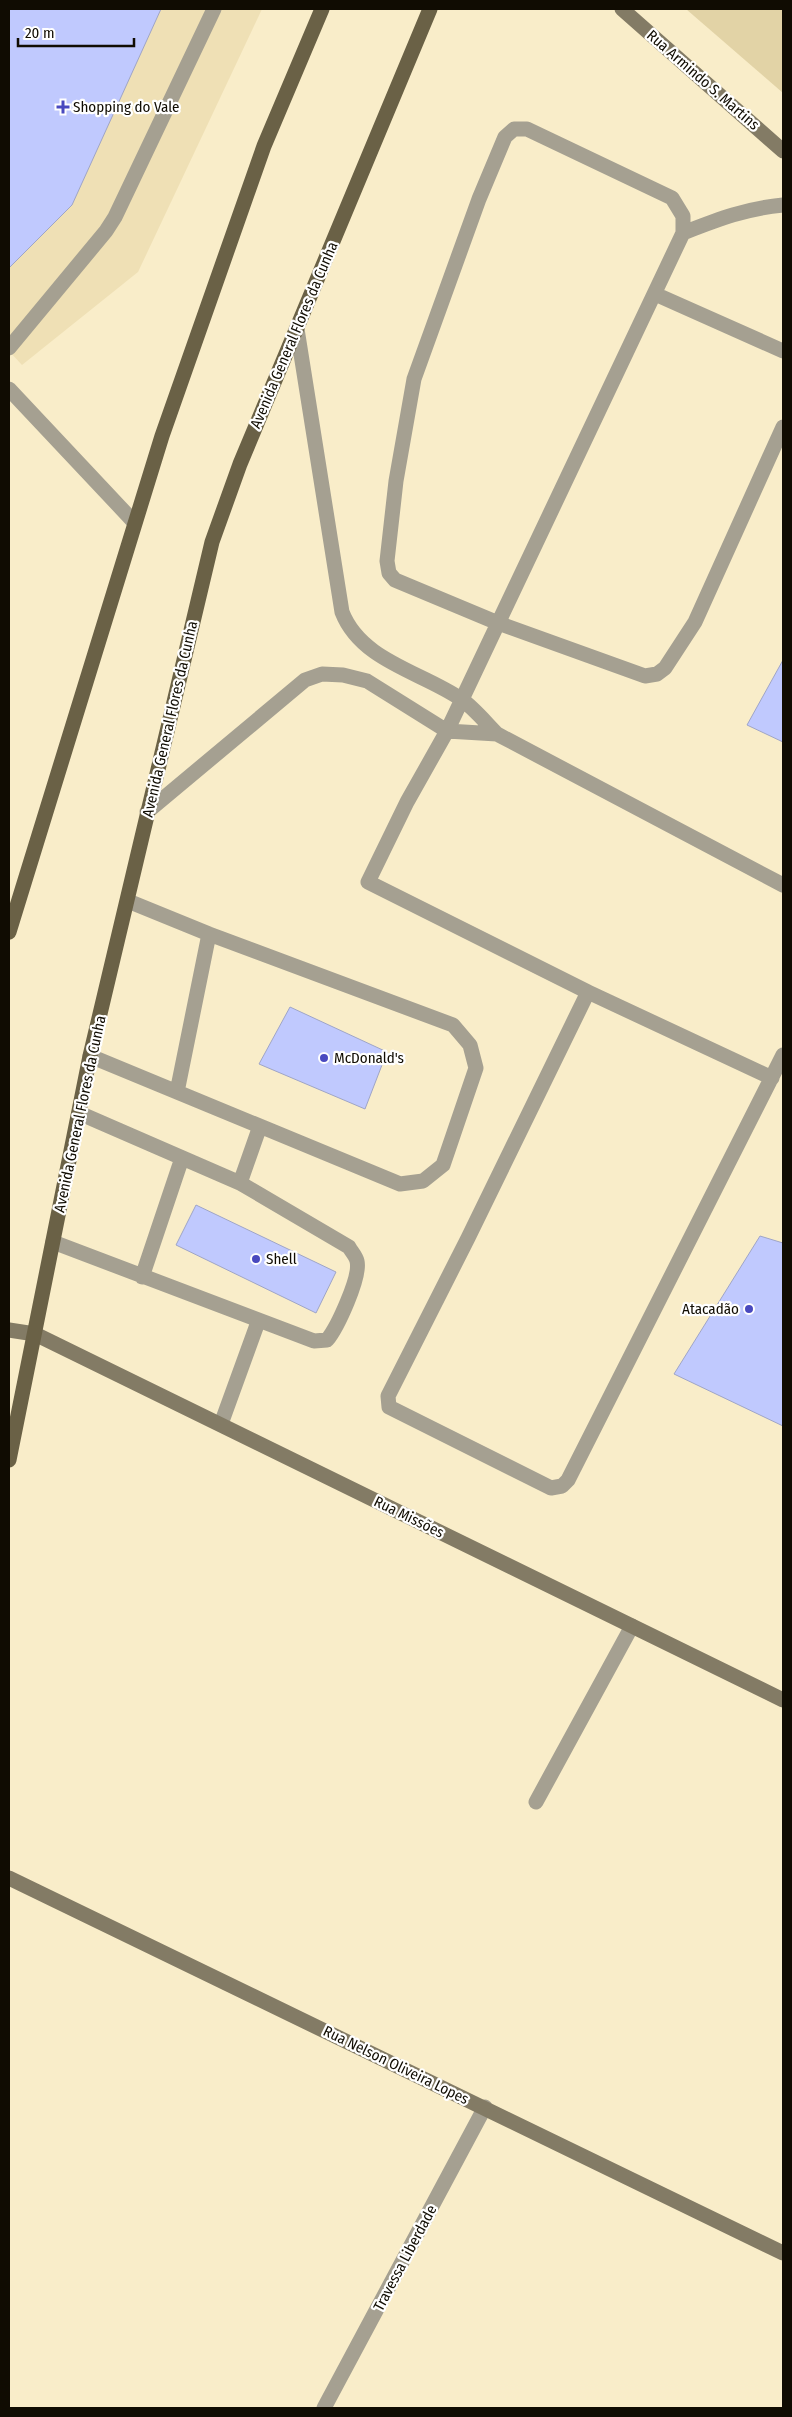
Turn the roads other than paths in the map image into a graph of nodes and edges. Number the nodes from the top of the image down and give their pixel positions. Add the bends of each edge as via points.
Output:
1 (214, 9) edge
2 (322, 9) edge
3 (430, 9) edge
4 (622, 9) edge
5 (783, 151) edge
6 (783, 205) edge
7 (683, 234) junction
8 (655, 294) junction
9 (296, 329) junction
10 (9, 348) edge
11 (783, 351) edge
12 (9, 389) edge
13 (783, 427) edge
14 (134, 522) junction
15 (498, 623) junction
16 (462, 699) junction
17 (447, 731) junction
18 (497, 734) junction
19 (147, 812) junction
20 (783, 885) edge
21 (128, 901) junction
22 (9, 932) edge
23 (209, 934) junction
24 (588, 992) junction
25 (783, 1054) edge
26 (90, 1056) junction
27 (772, 1078) junction
28 (177, 1092) junction
29 (79, 1113) junction
30 (260, 1126) junction
31 (182, 1158) junction
32 (240, 1183) junction
33 (53, 1242) junction
34 (142, 1277) junction
35 (258, 1322) junction
36 (9, 1330) edge
37 (35, 1334) junction
38 (221, 1424) junction
39 (9, 1460) edge
40 (632, 1626) junction
41 (783, 1700) edge
42 (536, 1802) dead end
43 (9, 1878) edge
44 (485, 2107) junction
45 (783, 2253) edge
46 (324, 2408) edge

1 - 10 street via 115,218
2 - 14 main road via 264,146
3 - 9 main road, Avenida General Flores da Cunha
4 - 5 street, Rua Armindo S. Martins
6 - 7 street via 730,214
7 - 8 street
7 - 15 street via 683,216 672,198 527,129 514,130 505,137 479,199 414,380 396,481 387,561 389,574 395,580
8 - 11 street
8 - 15 street
9 - 16 street via 342,612 348,626 356,638 380,654
9 - 19 main road, Avenida General Flores da Cunha via 240,464 212,542
12 - 14 street
13 - 15 street via 695,622 665,668 657,674 645,676
14 - 22 main road
15 - 16 street
16 - 17 street
16 - 18 street
17 - 18 street
17 - 19 street via 367,681 343,674 322,674 305,680
17 - 24 street via 407,802 368,882
18 - 20 street
19 - 21 main road, Avenida General Flores da Cunha
21 - 23 street
21 - 26 main road, Avenida General Flores da Cunha
23 - 28 street
23 - 30 street via 453,1025 470,1045 476,1068 443,1166 423,1181 400,1184
24 - 27 street
24 - 27 street via 387,1402 389,1407 551,1488 562,1486 568,1480
25 - 27 street
26 - 28 street
26 - 29 main road, Avenida General Flores da Cunha
28 - 30 street
29 - 31 street
29 - 33 main road, Avenida General Flores da Cunha
30 - 32 street
31 - 32 street
31 - 34 street
32 - 35 street via 349,1247 357,1261 356,1276 334,1331 327,1340 314,1341
33 - 34 street
33 - 37 main road, Avenida General Flores da Cunha
34 - 35 street
35 - 38 street
36 - 37 street, Rua Missões
37 - 38 street, Rua Missões
37 - 39 main road, Avenida General Flores da Cunha
38 - 40 street, Rua Missões
40 - 41 street, Rua Missões
40 - 42 street
43 - 44 street, Rua Nelson Oliveira Lopes
44 - 45 street, Rua Nelson Oliveira Lopes
44 - 46 street, Travessa Liberdade

